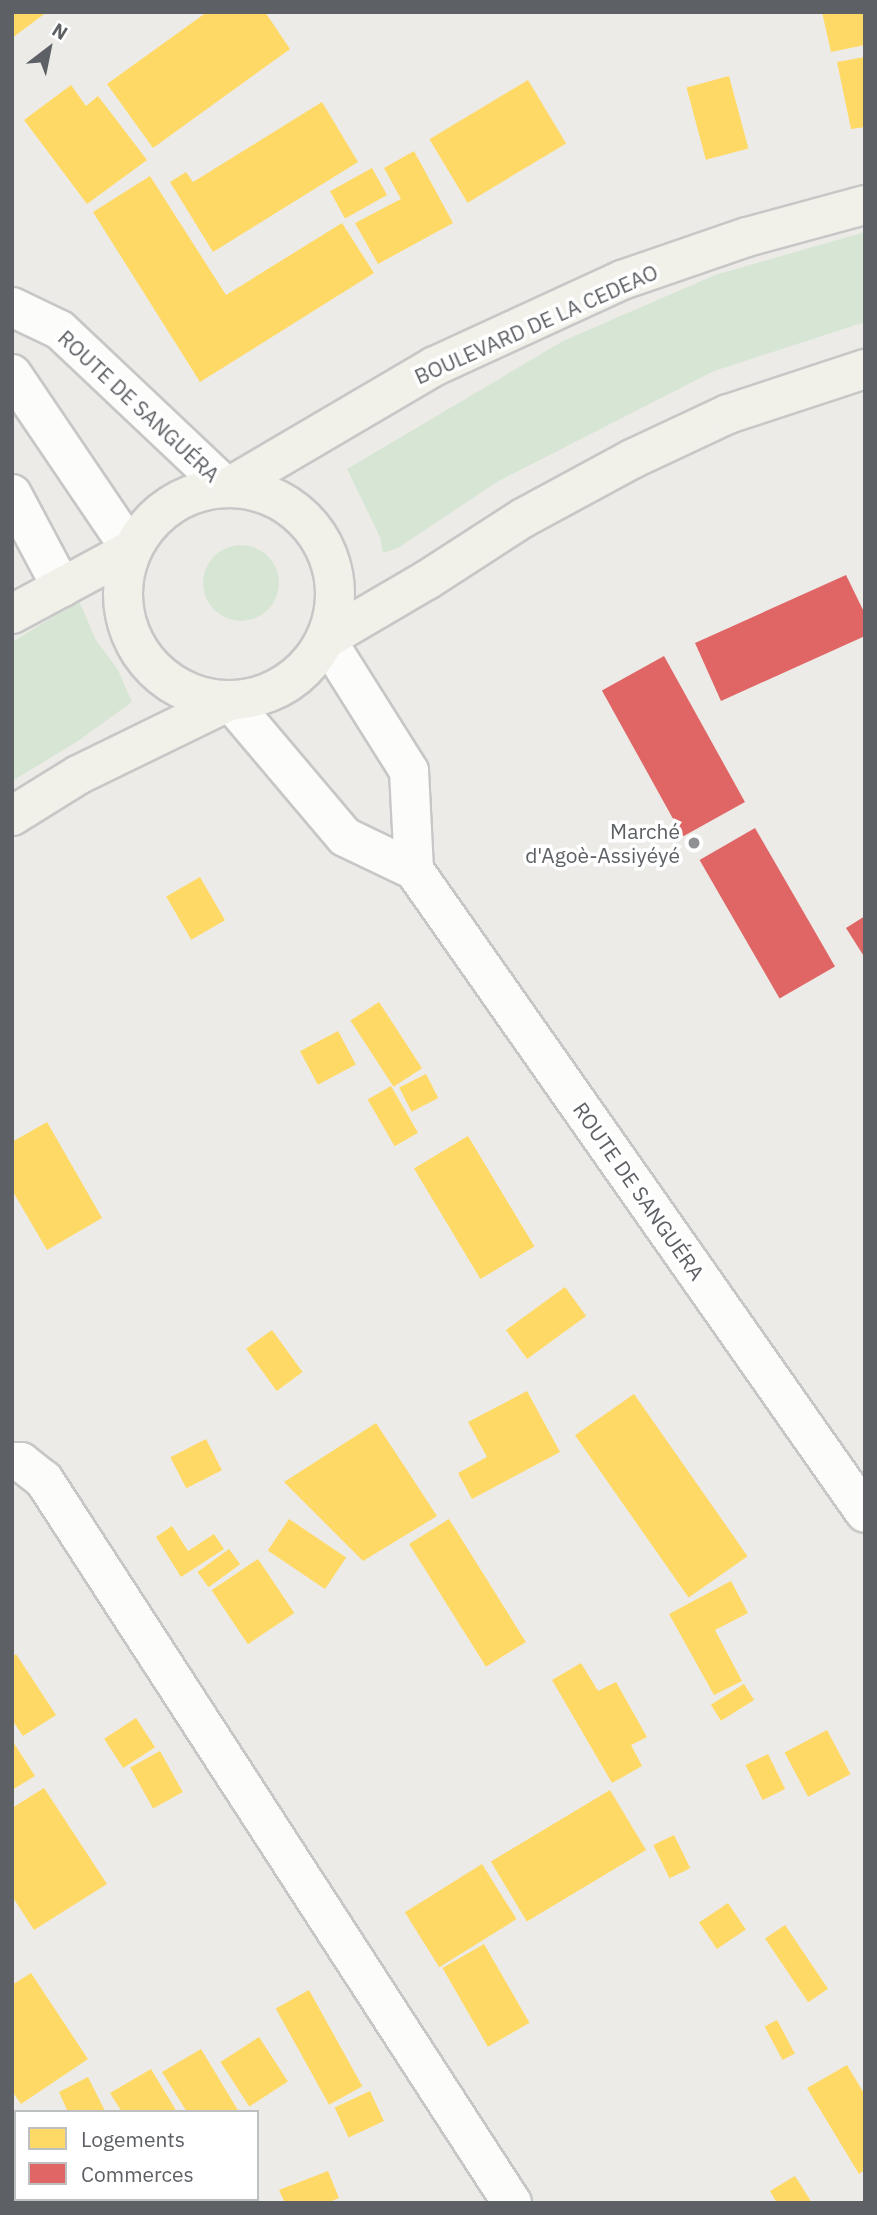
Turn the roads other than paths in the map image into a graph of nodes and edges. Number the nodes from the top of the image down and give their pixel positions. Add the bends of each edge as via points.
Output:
1 (865, 205) edge
2 (12, 307) edge
3 (865, 369) edge
4 (12, 374) edge
5 (228, 488) junction
6 (12, 494) edge
7 (131, 550) junction
8 (62, 588) junction
9 (12, 614) edge
10 (326, 639) junction
11 (230, 701) junction
12 (12, 816) edge
13 (414, 870) junction
14 (12, 1462) edge
15 (865, 1513) edge
16 (512, 2203) edge

1 - 5 main road, BOULEVARD DE LA CEDEAO via 747,237 622,280 435,366
2 - 5 street, ROUTE DE SANGUÉRA via 60,330
3 - 10 main road via 727,414 632,459 523,517
4 - 7 street
5 - 7 main road via 197,493 171,505 148,525
5 - 10 main road via 258,492 285,505 308,525 325,550 334,579 334,610
6 - 8 street
7 - 8 main road
7 - 11 main road via 123,580 123,610 132,639 148,664 172,684 199,696
8 - 9 main road
10 - 11 main road via 310,664 287,684 260,696
10 - 13 street via 409,771
11 - 12 main road via 78,775
11 - 13 street, ROUTE DE SANGUÉRA via 345,837
13 - 15 street, ROUTE DE SANGUÉRA
14 - 16 street via 21,1462 44,1479

